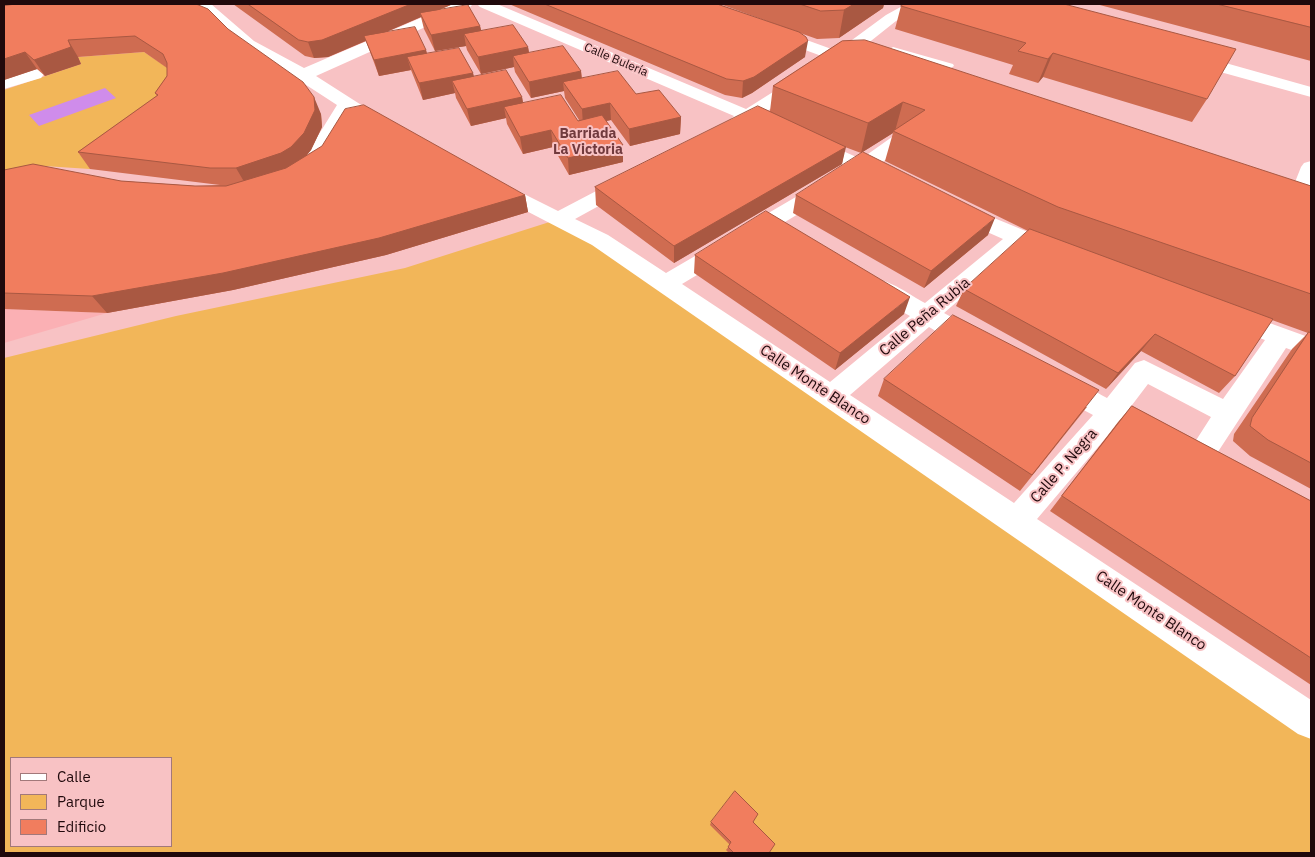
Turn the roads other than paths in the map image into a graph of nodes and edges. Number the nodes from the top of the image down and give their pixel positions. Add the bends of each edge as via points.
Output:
1 (485, 4) edge
2 (918, 4) edge
3 (201, 8) edge
4 (462, 10) edge
5 (760, 28) edge
6 (873, 45) junction
7 (838, 58) junction
8 (949, 66) edge
9 (872, 68) edge
10 (34, 74) edge
11 (303, 75) junction
12 (1311, 80) edge
13 (4, 84) edge
14 (1311, 92) edge
15 (347, 104) junction
16 (748, 116) junction
17 (721, 128) edge
18 (906, 136) edge
19 (400, 138) edge
20 (862, 167) junction
21 (1311, 167) edge
22 (470, 174) edge
23 (643, 174) edge
24 (283, 176) edge
25 (905, 186) edge
26 (940, 202) edge
27 (1294, 210) edge
28 (559, 219) junction
29 (765, 224) junction
30 (1018, 237) junction
31 (790, 239) edge
32 (1072, 258) edge
33 (850, 272) edge
34 (664, 284) junction
35 (1208, 309) edge
36 (926, 315) junction
37 (1280, 337) junction
38 (1311, 348) edge
39 (997, 352) edge
40 (1041, 375) edge
41 (832, 396) junction
42 (1112, 412) junction
43 (1228, 414) junction
44 (1017, 521) junction
45 (1311, 721) edge

1 - 16 street, Calle Bulería
2 - 6 street via 891,18
3 - 11 street via 248,44
4 - 11 street
5 - 7 street
6 - 7 street
6 - 8 lane
7 - 9 street
7 - 16 street
10 - 13 street
11 - 15 street
12 - 14 street via 1176,48 1214,70
15 - 19 street
15 - 24 street via 310,164
16 - 17 street
16 - 20 street, Calle Bulería
18 - 20 street
20 - 25 street, Calle Bulería
20 - 29 street
21 - 27 street
22 - 28 street, Calle Monte Blanco
23 - 28 street
26 - 30 street
28 - 34 street, Calle Monte Blanco via 600,240
29 - 31 street
29 - 34 street
30 - 32 street
30 - 36 street, Calle Peña Rubia
33 - 36 street
34 - 41 street, Calle Monte Blanco
35 - 37 street
36 - 39 street
36 - 41 street, Calle Peña Rubia
37 - 38 street
37 - 43 street
40 - 42 street
41 - 44 street, Calle Monte Blanco
42 - 43 street, Calle P. Negra via 1144,370
42 - 43 street via 1206,463
42 - 44 street, Calle P. Negra
44 - 45 street, Calle Monte Blanco

